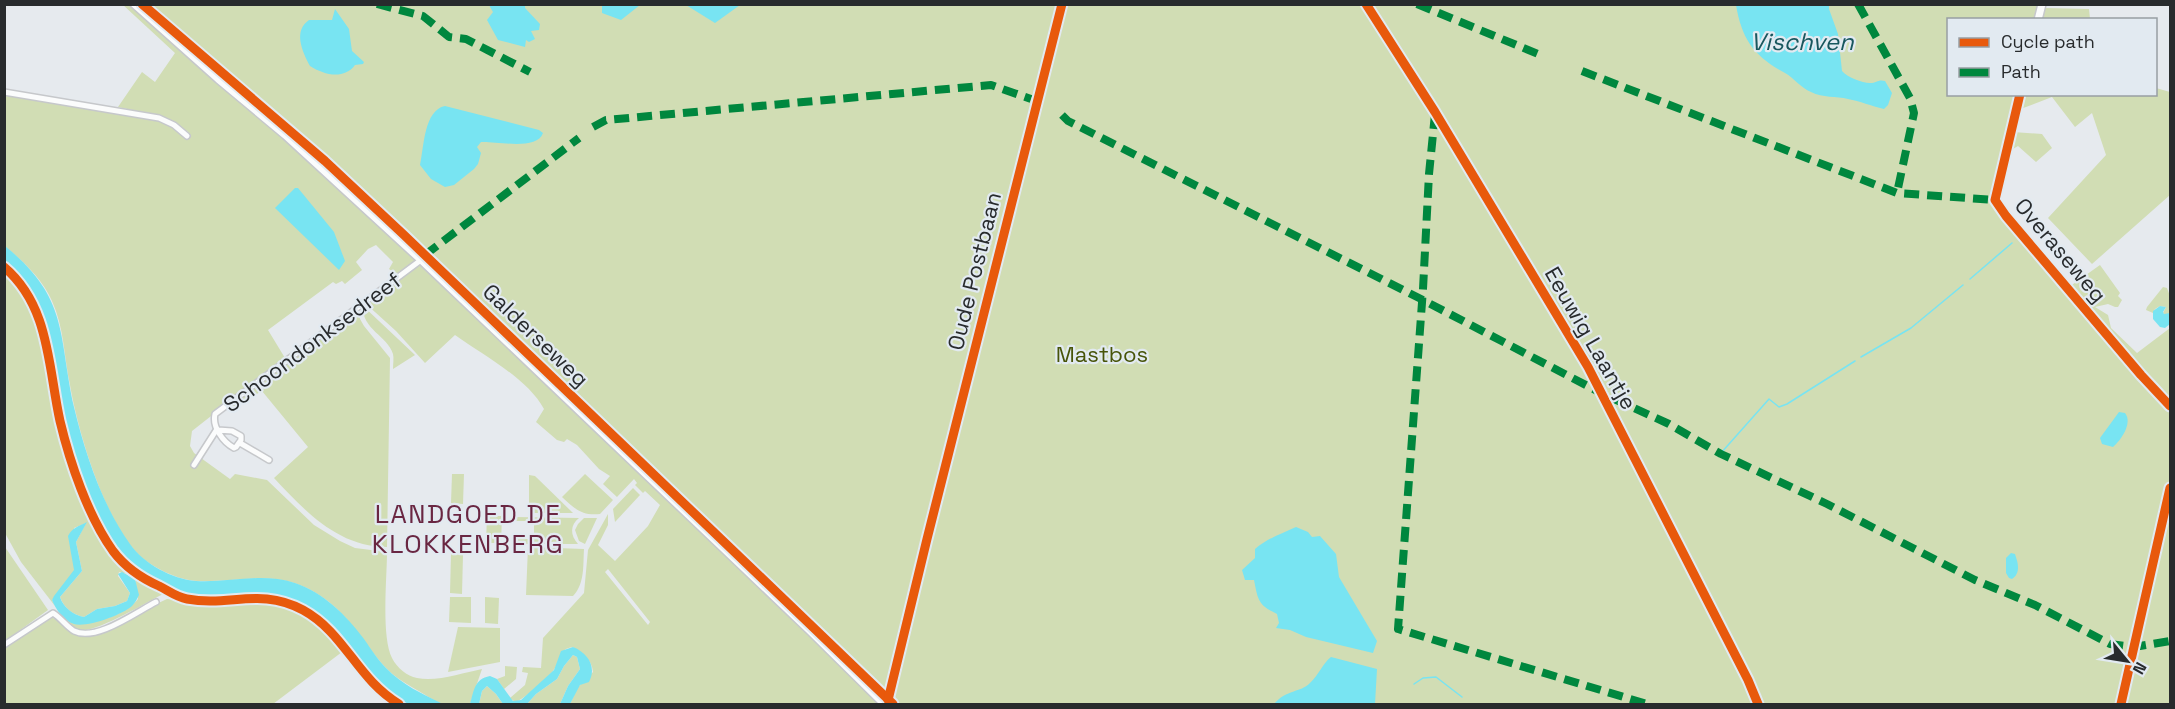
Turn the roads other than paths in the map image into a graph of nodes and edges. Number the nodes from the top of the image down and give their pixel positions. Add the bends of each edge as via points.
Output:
1 (134, 4) edge
2 (4, 92) edge
3 (2020, 96) edge
4 (187, 136) dead end
5 (421, 260) junction
6 (2170, 406) edge
7 (218, 430) junction
8 (240, 443) junction
9 (269, 460) dead end
10 (194, 465) dead end
11 (2170, 488) edge
12 (156, 602) dead end
13 (906, 628) dead end
14 (4, 645) edge
15 (885, 705) edge
16 (2121, 705) edge

1 - 5 street, Galderseweg
2 - 4 street via 159,118
3 - 6 street, Overaseweg via 1995,200
5 - 7 street, Schoondonksedreef via 215,414
5 - 15 street, Galderseweg
7 - 8 street, Schoondonksedreef via 238,434 242,438
7 - 8 street, Schoondonksedreef via 232,447
7 - 10 street, Schoondonksedreef
8 - 9 street, Schoondonksedreef
11 - 16 street
12 - 14 street via 103,630 86,634 74,631 53,613
13 - 15 street

